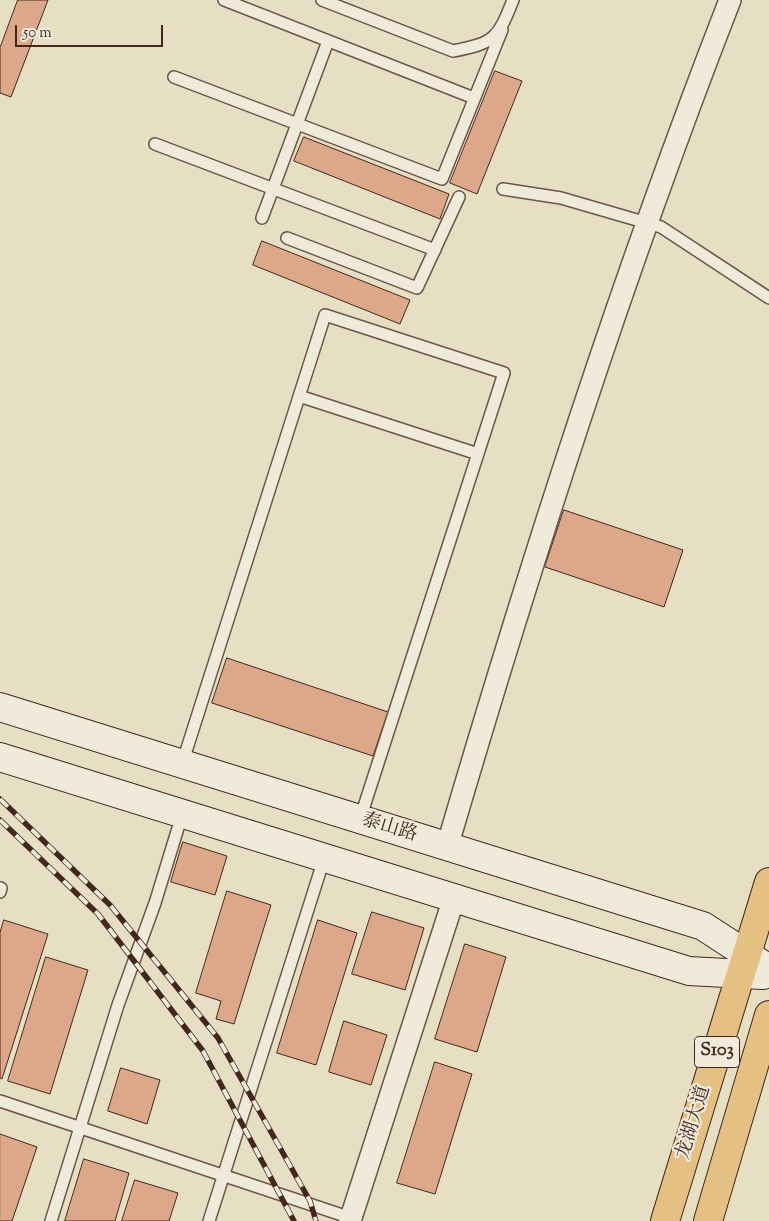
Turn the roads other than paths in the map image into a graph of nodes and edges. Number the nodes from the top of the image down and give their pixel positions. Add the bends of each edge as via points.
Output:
1 (224, 0) edge
2 (322, 0) edge
3 (513, 0) edge
4 (730, 0) edge
5 (243, 4) edge
6 (502, 30) junction
7 (328, 41) junction
8 (174, 76) dead end
9 (474, 98) junction
10 (297, 124) junction
11 (155, 144) dead end
12 (273, 188) junction
13 (503, 189) dead end
14 (459, 197) dead end
15 (262, 218) dead end
16 (647, 224) junction
17 (287, 238) dead end
18 (435, 250) junction
19 (769, 298) edge
20 (299, 396) junction
21 (478, 454) junction
22 (0, 707) edge
23 (0, 757) edge
24 (182, 764) junction
25 (182, 815) junction
26 (360, 819) junction
27 (447, 847) junction
28 (324, 859) junction
29 (769, 882) edge
30 (454, 898) junction
31 (752, 966) edge
32 (769, 975) edge
33 (769, 1015) edge
34 (0, 1101) edge
35 (80, 1127) junction
36 (223, 1175) junction
37 (350, 1219) edge
38 (51, 1221) edge
39 (209, 1221) edge
40 (665, 1221) edge
41 (708, 1221) edge

1 - 5 lane
2 - 6 lane via 453,51 474,47
3 - 6 lane
4 - 16 street
5 - 7 lane
6 - 9 lane
7 - 9 lane
7 - 10 lane
8 - 10 lane
9 - 10 lane via 442,179
10 - 12 lane
11 - 12 lane
12 - 15 lane
12 - 18 lane
13 - 16 lane via 561,198
14 - 18 lane
16 - 19 lane via 661,228
16 - 27 street via 541,537
17 - 18 lane via 417,288
20 - 21 lane
20 - 21 lane via 325,315 495,370 504,373
20 - 24 lane
21 - 26 lane
22 - 24 street, 泰山路
23 - 25 street
24 - 26 street, 泰山路
25 - 28 street
25 - 35 lane
26 - 27 street, 泰山路
27 - 31 street, 泰山路 via 702,926
28 - 30 street
28 - 36 lane
29 - 31 highway, 龙湖大道 / S103
30 - 31 street via 689,971
30 - 37 street
31 - 32 street
31 - 40 highway, 龙湖大道 / S103
33 - 41 highway, S103
34 - 35 lane
35 - 36 lane
35 - 38 lane
36 - 37 lane
36 - 39 lane

